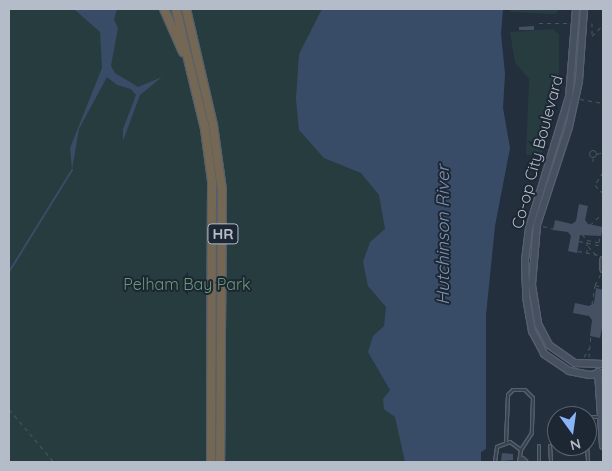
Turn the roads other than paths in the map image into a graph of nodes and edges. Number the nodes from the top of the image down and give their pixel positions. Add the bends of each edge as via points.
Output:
1 (164, 9) edge
2 (176, 9) edge
3 (186, 9) edge
4 (576, 9) edge
5 (584, 9) edge
6 (191, 70) junction
7 (574, 98) junction
8 (603, 260) edge
9 (603, 270) edge
10 (602, 366) edge
11 (600, 374) edge
12 (597, 417) edge
13 (601, 417) junction
14 (506, 442) junction
15 (539, 446) dead end
16 (603, 446) edge
17 (521, 450) junction
18 (522, 461) edge
19 (211, 462) edge
20 (220, 462) edge
21 (495, 462) edge
22 (539, 462) edge

1 - 6 highway
2 - 6 highway, HR
3 - 20 highway, HR via 213,125 222,190
4 - 7 main road, Co-op City Boulevard
5 - 7 main road, Co-op City Boulevard via 582,60
6 - 19 highway, HR via 207,141 214,206
7 - 10 main road, Co-op City Boulevard via 537,225 532,286 542,334 549,345 566,359 583,365
7 - 11 main road, Co-op City Boulevard via 529,228 525,261 526,297 532,331 544,354 569,371
8 - 9 street
10 - 11 main road
11 - 13 main road
12 - 13 lane
13 - 16 main road
14 - 17 lane via 516,444
14 - 17 lane via 508,395 513,390 525,390 533,398 532,433
14 - 21 lane via 497,447
15 - 22 lane
17 - 18 lane

